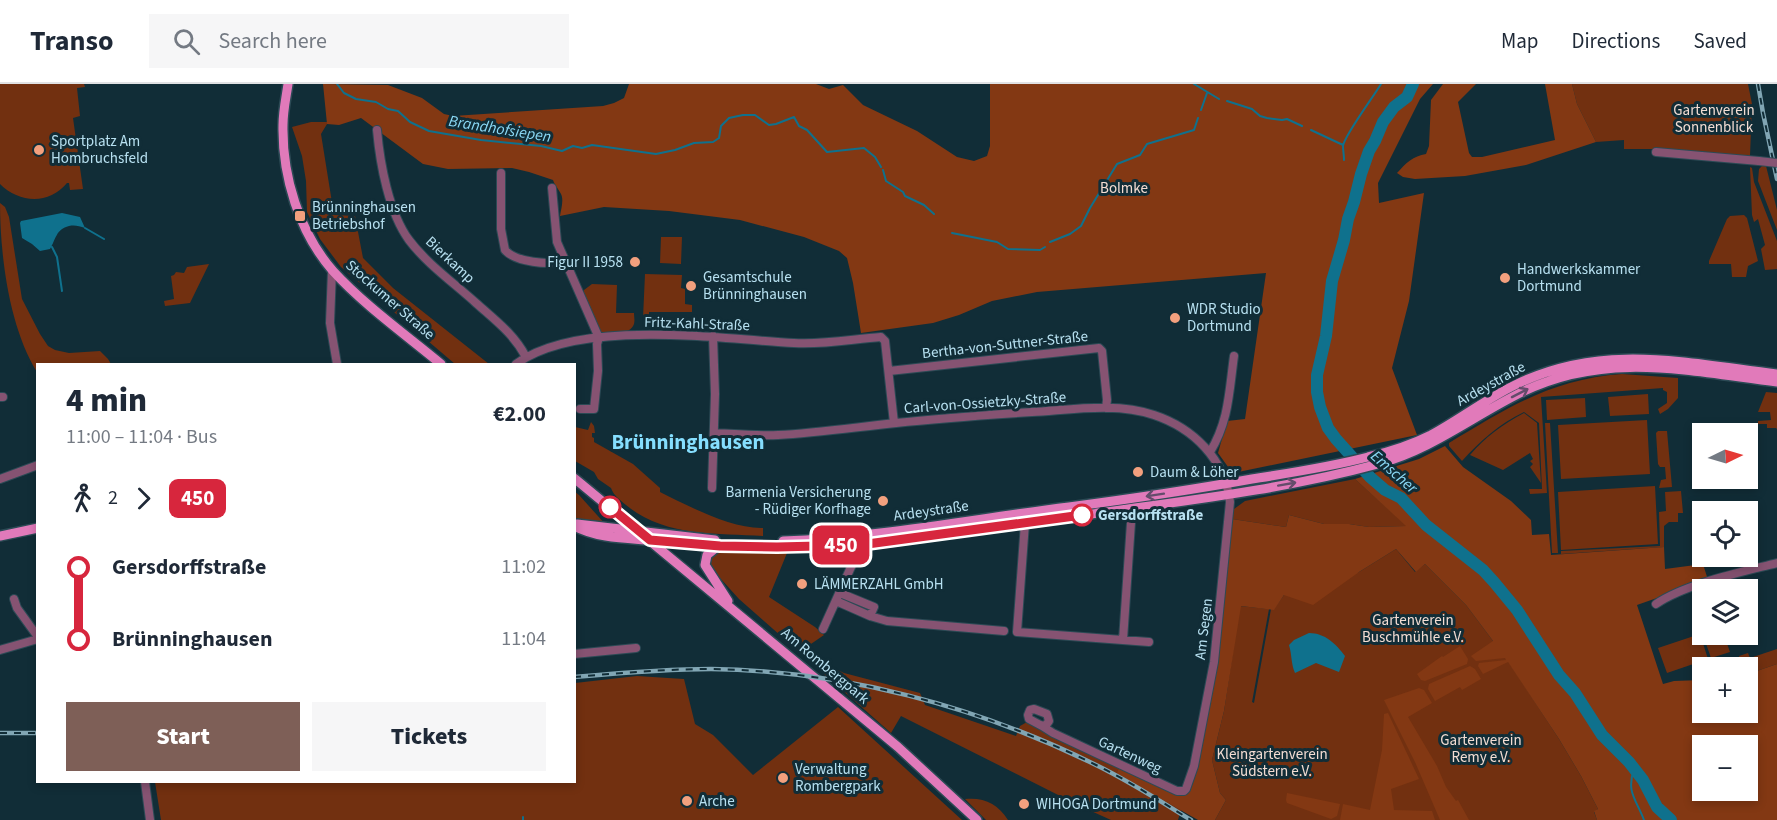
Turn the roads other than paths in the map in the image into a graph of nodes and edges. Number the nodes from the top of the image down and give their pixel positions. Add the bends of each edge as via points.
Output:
1 (288, 84) edge
2 (376, 130) dead end
3 (1656, 152) dead end
4 (1777, 163) edge
5 (501, 173) dead end
6 (552, 188) dead end
7 (564, 260) junction
8 (332, 270) junction
9 (713, 336) junction
10 (599, 338) junction
11 (1234, 356) dead end
12 (525, 357) junction
13 (337, 363) edge
14 (440, 363) edge
15 (517, 363) edge
16 (889, 371) junction
17 (1777, 374) edge
18 (1777, 382) edge
19 (1106, 408) junction
20 (580, 409) dead end
21 (894, 423) junction
22 (714, 433) junction
23 (1210, 452) junction
24 (36, 466) edge
25 (0, 479) edge
26 (576, 480) edge
27 (712, 488) dead end
28 (1228, 489) junction
29 (1132, 508) junction
30 (1025, 523) junction
31 (576, 525) edge
32 (576, 526) edge
33 (36, 528) edge
34 (638, 531) junction
35 (0, 537) edge
36 (650, 540) junction
37 (857, 541) junction
38 (720, 546) junction
39 (1777, 563) edge
40 (840, 593) junction
41 (15, 599) dead end
42 (836, 601) junction
43 (1656, 604) dead end
44 (735, 610) junction
45 (870, 616) junction
46 (823, 630) dead end
47 (1004, 631) dead end
48 (36, 635) edge
49 (36, 639) edge
50 (1123, 640) junction
51 (1149, 642) dead end
52 (636, 648) dead end
53 (0, 650) edge
54 (576, 654) edge
55 (1042, 726) dead end
56 (1194, 766) joint
57 (145, 783) edge
58 (150, 820) edge
59 (977, 820) edge

1 - 8 main road, Stockumer Straße via 283,140 291,189 302,221
2 - 12 street, Bierkamp via 384,179 408,238 511,334
3 - 4 street, bridge
5 - 7 street via 505,250 513,256 545,263
6 - 7 street via 556,242
7 - 10 street
8 - 13 street via 330,323
8 - 14 main road, Stockumer Straße
9 - 10 street, Fritz-Kahl-Straße
9 - 16 street, Fritz-Kahl-Straße via 796,343 881,337
9 - 22 street
10 - 12 street, Fritz-Kahl-Straße via 554,346
10 - 20 street via 594,409
11 - 23 street via 1224,422
12 - 15 street, Fritz-Kahl-Straße
16 - 19 street, Bertha-von-Suttner-Straße via 1099,348
16 - 21 street
17 - 28 main road, Ardeystraße via 1638,358 1569,365 1512,386 1429,436 1404,446
28 -> 18 main road, Ardeystraße via 1392,461 1534,386 1589,370 1658,367
19 - 21 street, Carl-von-Ossietzky-Straße
19 - 23 street, Carl-von-Ossietzky-Straße via 1152,414 1191,434
21 - 22 street, Carl-von-Ossietzky-Straße via 777,435
22 - 27 street
23 - 28 street, Carl-von-Ossietzky-Straße
24 - 25 street
26 - 34 main road
28 - 29 main road, Ardeystraße
28 -> 37 main road, Ardeystraße via 1133,498
28 - 56 street, Am Segen via 1230,512 1217,638
29 - 30 main road, Ardeystraße
29 - 50 street
30 - 37 main road, Ardeystraße
30 - 50 street via 1017,632
31 - 34 main road, Ardeystraße
32 - 36 main road, Ardeystraße via 614,538
33 - 35 main road
34 - 36 main road
34 - 37 main road, Ardeystraße via 729,541
36 - 38 main road, Ardeystraße
36 - 44 main road, Am Rombergpark
37 - 38 main road, Ardeystraße via 777,547
37 - 40 street
38 - 44 main road via 709,552 706,570
39 - 43 street via 1708,582 1667,596
40 - 42 street
40 - 45 street via 874,606
41 - 48 street
42 - 45 street
42 - 46 street
44 - 59 main road, Am Rombergpark via 898,747
45 - 47 street via 908,624
49 - 53 street
50 - 51 street
52 - 54 street
55 - 56 street, Gartenweg via 1177,791 1186,789
57 - 58 street

